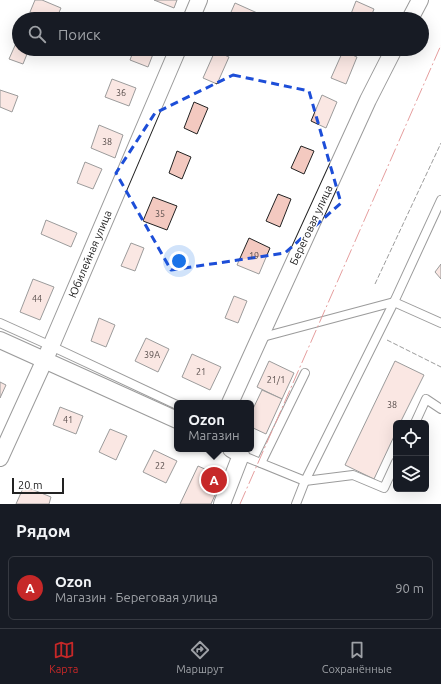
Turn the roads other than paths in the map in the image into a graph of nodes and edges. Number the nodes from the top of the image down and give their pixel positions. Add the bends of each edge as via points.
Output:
1 (199, 0) edge
2 (420, 0) edge
3 (194, 12) edge
4 (414, 12) edge
5 (175, 56) edge
6 (390, 56) edge
7 (441, 200) edge
8 (394, 302) junction
9 (0, 323) edge
10 (441, 324) edge
11 (259, 339) junction
12 (0, 340) edge
13 (47, 353) junction
14 (305, 373) dead end
15 (231, 400) edge
16 (174, 404) edge
17 (441, 409) edge
18 (174, 418) edge
19 (416, 420) edge
20 (236, 452) edge
21 (0, 458) edge
22 (260, 463) junction
23 (393, 468) edge
24 (305, 481) junction
25 (222, 504) edge
26 (296, 504) edge

1 - 3 street
2 - 4 street
5 - 13 street, Юбилейная улица
6 - 11 street, Береговая улица
7 - 8 lane
8 - 10 lane
8 - 11 lane
8 - 24 lane
9 - 13 lane
11 - 15 street, Береговая улица
12 - 13 street
13 - 16 lane
13 - 18 street
13 - 21 street, Юбилейная улица
14 - 22 lane
17 - 19 lane via 426,398
20 - 22 lane
20 - 25 street
22 - 24 lane
23 - 24 lane via 384,488 353,475
24 - 26 lane

